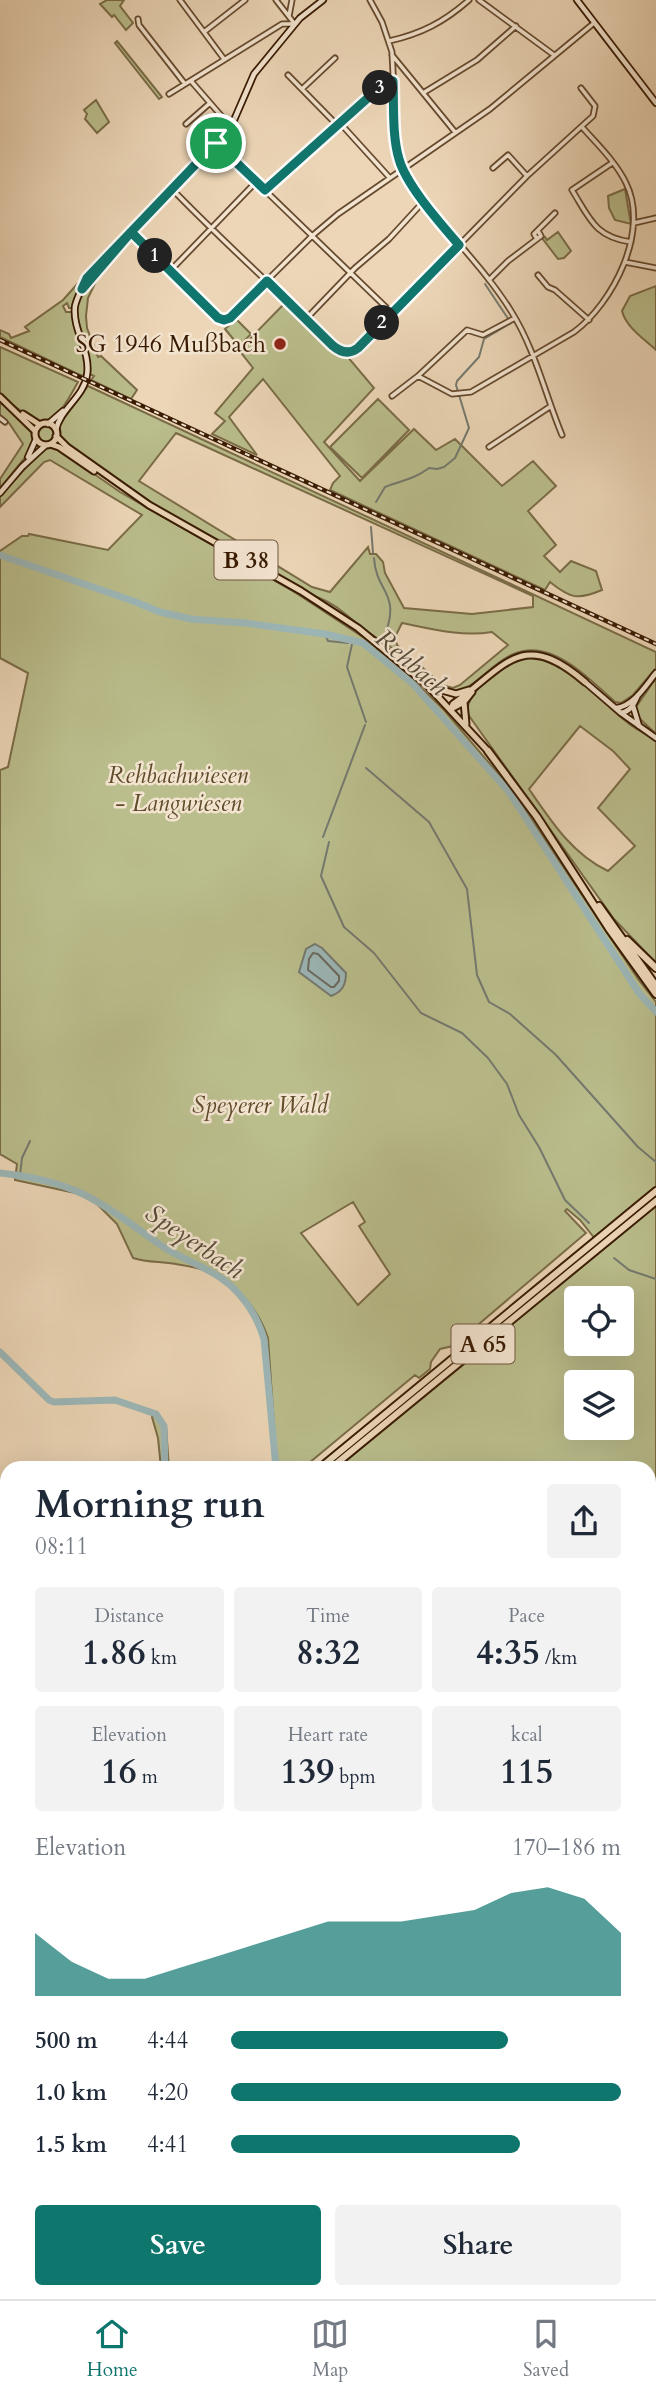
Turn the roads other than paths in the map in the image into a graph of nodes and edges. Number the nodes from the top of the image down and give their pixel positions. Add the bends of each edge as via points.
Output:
1 (180, 0) edge
2 (245, 0) edge
3 (276, 0) edge
4 (292, 0) edge
5 (323, 0) edge
6 (370, 0) edge
7 (469, 0) edge
8 (479, 0) edge
9 (577, 0) edge
10 (289, 16) junction
11 (138, 19) dead end
12 (594, 23) junction
13 (295, 24) junction
14 (516, 26) junction
15 (204, 32) junction
16 (389, 41) junction
17 (392, 55) junction
18 (554, 55) junction
19 (335, 58) dead end
20 (224, 60) junction
21 (288, 75) dead end
22 (191, 80) junction
23 (393, 81) junction
24 (185, 84) junction
25 (581, 88) dead end
26 (302, 89) junction
27 (423, 93) junction
28 (169, 94) dead end
29 (210, 103) junction
30 (656, 103) edge
31 (186, 124) dead end
32 (338, 124) junction
33 (231, 127) junction
34 (582, 127) junction
35 (455, 133) junction
36 (216, 143) junction
37 (612, 163) junction
38 (402, 168) junction
39 (493, 168) dead end
40 (527, 176) junction
41 (389, 177) junction
42 (256, 182) junction
43 (172, 189) junction
44 (265, 190) junction
45 (424, 201) junction
46 (555, 212) dead end
47 (656, 218) edge
48 (634, 223) junction
49 (211, 229) junction
50 (131, 232) junction
51 (312, 236) junction
52 (631, 242) junction
53 (459, 245) junction
54 (625, 262) junction
55 (656, 268) edge
56 (170, 271) junction
57 (350, 274) junction
58 (538, 275) dead end
59 (489, 280) junction
60 (267, 281) junction
61 (392, 313) junction
62 (306, 319) junction
63 (512, 320) junction
64 (589, 320) junction
65 (533, 357) junction
66 (418, 376) junction
67 (392, 396) dead end
68 (0, 397) edge
69 (74, 401) junction
70 (9, 404) junction
71 (551, 406) junction
72 (0, 418) edge
73 (5, 422) dead end
74 (48, 424) junction
75 (40, 425) junction
76 (35, 431) junction
77 (56, 433) junction
78 (562, 435) dead end
79 (36, 439) junction
80 (48, 444) junction
81 (489, 447) dead end
82 (22, 467) junction
83 (0, 493) edge
84 (132, 495) junction
85 (656, 673) edge
86 (585, 682) joint
87 (427, 685) junction
88 (475, 688) junction
89 (639, 695) junction
90 (464, 702) junction
91 (633, 706) junction
92 (451, 709) junction
93 (621, 710) junction
94 (467, 727) junction
95 (639, 727) junction
96 (656, 738) edge
97 (488, 751) joint
98 (556, 848) junction
99 (611, 923) junction
100 (656, 968) edge
101 (656, 986) edge
102 (656, 994) edge
103 (656, 1191) edge
104 (656, 1200) edge
105 (643, 1207) junction
106 (632, 1216) junction
107 (329, 1461) edge
108 (339, 1461) edge

1 - 15 street
2 - 15 street
3 - 10 street
4 - 10 street
5 - 13 street
6 - 16 street
7 - 16 street via 430,29
8 - 14 street
9 - 12 street
10 - 13 street
11 - 24 street
12 - 18 street
12 - 30 street
13 - 20 street via 282,24
13 - 33 street via 252,77
14 - 18 street
14 - 27 street via 483,55
15 - 20 street
16 - 17 street
17 - 23 street
17 - 27 street
18 - 35 street
19 - 26 street
20 - 22 street
21 - 26 street
22 - 24 street
22 - 29 street
23 - 32 street
23 - 38 street
24 - 28 street
25 - 34 street via 596,108
26 - 32 street
27 - 35 street
29 - 31 street
29 - 33 street
32 - 41 street
32 - 44 street
33 - 36 street
34 - 37 street
34 - 40 street
35 - 38 street
36 - 42 street
36 - 43 street
37 - 48 street via 627,184
37 - 52 street via 572,190 600,231
38 - 41 street
38 - 45 street
39 - 40 street via 508,155
40 - 53 street
41 - 51 street
42 - 44 street
42 - 49 street
43 - 49 street
43 - 50 street
44 - 51 street
45 - 53 street
45 - 57 street
46 - 59 street via 534,234 537,239
47 - 48 street
48 - 52 street
49 - 56 street
49 - 60 street
50 - 56 street
50 - 69 street via 96,270 76,304 87,373
51 - 57 street
51 - 60 street
52 - 54 street
53 - 59 street
53 - 61 street
54 - 55 street
54 - 64 street
56 - 60 street via 224,320
57 - 61 street
57 - 62 street
58 - 64 street
59 - 63 street
60 - 62 street
61 - 62 street via 350,352 337,349
63 - 65 street
63 - 66 street via 483,335 465,331
64 - 65 street
65 - 66 street via 460,395
65 - 71 street
66 - 67 street
68 - 70 main road
69 - 74 street
69 - 77 street
70 - 75 main road
70 - 76 main road
71 - 78 street
71 - 81 street
72 - 73 street
74 - 75 main road
74 - 77 main road
75 - 76 main road
76 - 79 main road
77 - 80 main road
77 - 84 main road, B 38 via 63,444
79 - 80 main road
79 - 82 street
80 - 82 street
80 - 84 main road, B 38
82 - 83 street
84 - 87 main road, B 38 via 331,610
85 - 89 street
86 - 88 main road via 561,662 533,654 509,661
86 - 93 street
87 - 88 main road, B 38 via 456,694
87 - 92 main road, B 38
88 - 90 main road
88 - 92 main road
89 - 91 street
89 - 93 street
90 - 92 main road
90 - 94 main road
91 - 93 street via 627,712
91 - 95 street
92 - 94 main road, B 38
93 - 95 street
94 - 97 main road, B 38
95 - 96 street
97 - 98 highway, B 38
98 - 99 highway, B 38
98 - 102 highway
99 - 100 highway
99 - 101 highway
103 - 105 highway, A 65
104 - 105 highway, A 65
105 - 106 highway, A 65
106 - 107 highway, A 65
106 - 108 highway, A 65

